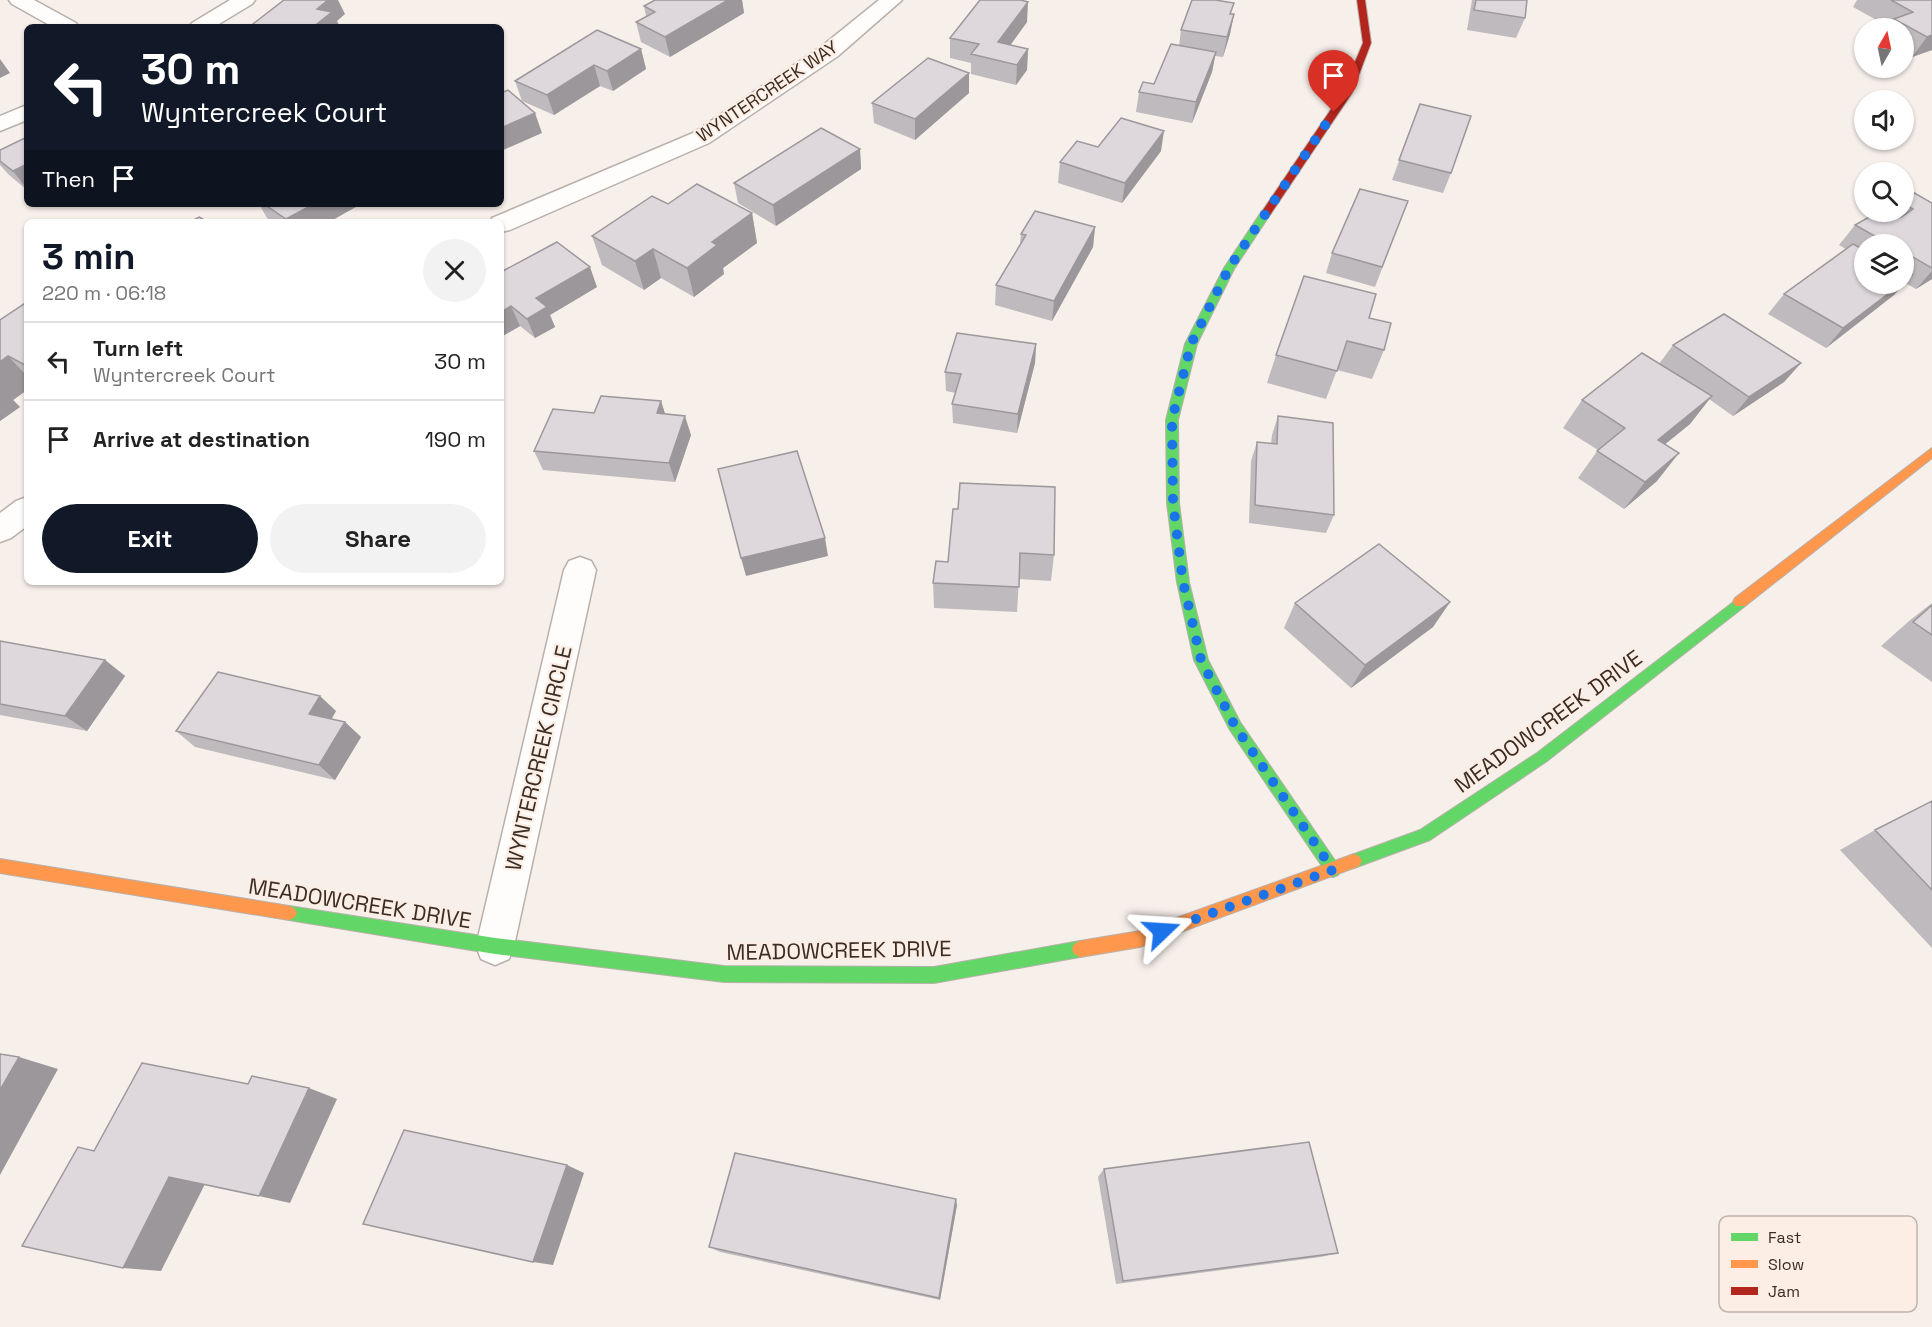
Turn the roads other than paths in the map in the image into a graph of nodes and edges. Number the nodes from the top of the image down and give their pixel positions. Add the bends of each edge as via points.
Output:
1 (19, 0) edge
2 (245, 0) edge
3 (892, 0) edge
4 (1361, 0) edge
5 (63, 24) edge
6 (204, 24) edge
7 (24, 113) edge
8 (0, 124) edge
9 (504, 223) edge
10 (1932, 452) edge
11 (24, 511) edge
12 (0, 530) edge
13 (580, 570) dead end
14 (0, 866) edge
15 (1333, 870) junction
16 (495, 946) junction

1 - 5 street
2 - 6 street
3 - 9 street, WYNTERCREEK WAY via 830,51 701,138
4 - 15 street via 1367,43 1347,93 1229,268 1191,344 1172,420 1173,503 1183,582 1201,660 1235,726
7 - 8 street
10 - 15 street, MEADOWCREEK DRIVE via 1542,757 1425,835
11 - 12 street
13 - 16 street, WYNTERCREEK CIRCLE
14 - 16 street, MEADOWCREEK DRIVE
15 - 16 street, MEADOWCREEK DRIVE via 1140,939 934,975 724,974

